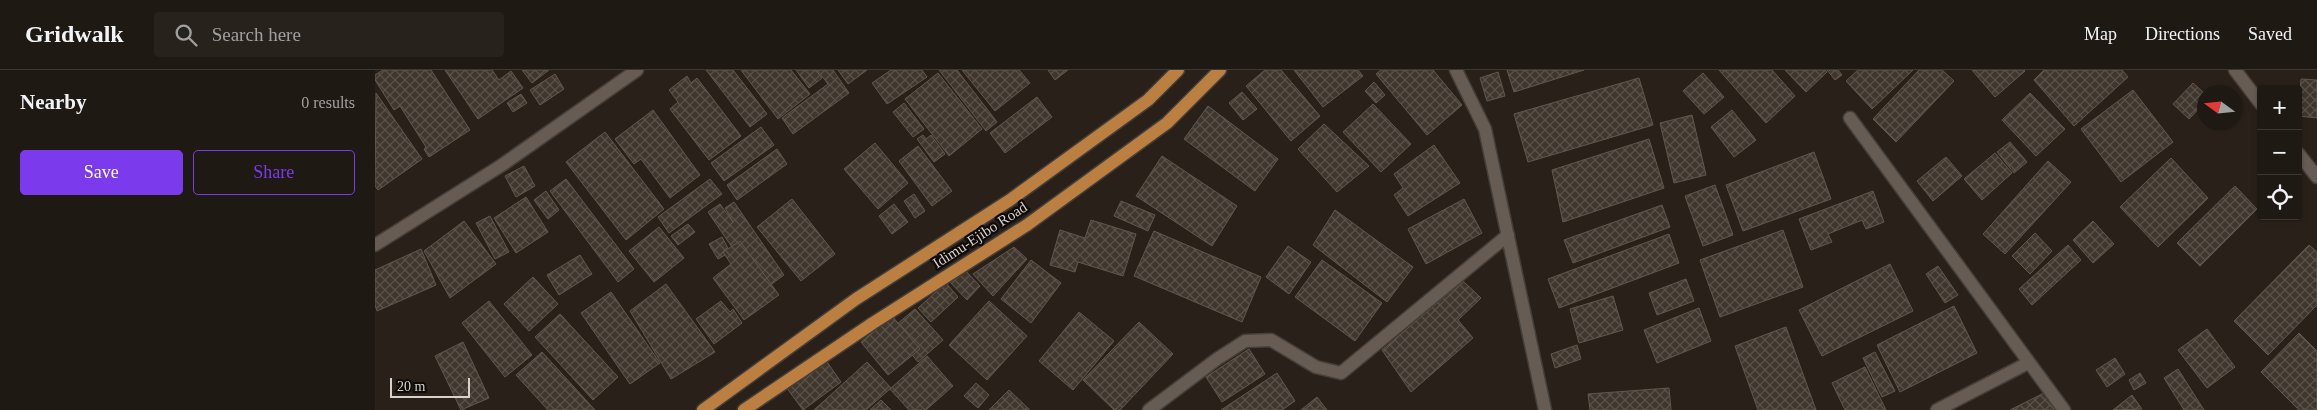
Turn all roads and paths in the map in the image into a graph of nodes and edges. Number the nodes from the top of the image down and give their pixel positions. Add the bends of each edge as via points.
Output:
1 (637, 70) edge
2 (1178, 70) edge
3 (1220, 70) edge
4 (1456, 70) edge
5 (2235, 70) edge
6 (2257, 99) edge
7 (1850, 118) dead end
8 (2302, 158) edge
9 (2317, 177) edge
10 (1508, 234) junction
11 (375, 245) edge
12 (2028, 362) junction
13 (703, 410) edge
14 (744, 410) edge
15 (1149, 410) edge
16 (1545, 410) edge
17 (1937, 410) edge
18 (2064, 410) edge

1 - 11 street via 502,165
2 - 13 main road, Idimu-Ejibo Road via 1148,100 1010,200 856,299
3 - 14 main road, Idimu-Ejibo Road via 1167,123 1035,220
4 - 10 street via 1485,129
5 - 6 street
7 - 12 street
8 - 9 street
10 - 15 street via 1341,373 1316,367 1271,340 1245,342
10 - 16 street
12 - 17 street
12 - 18 street

